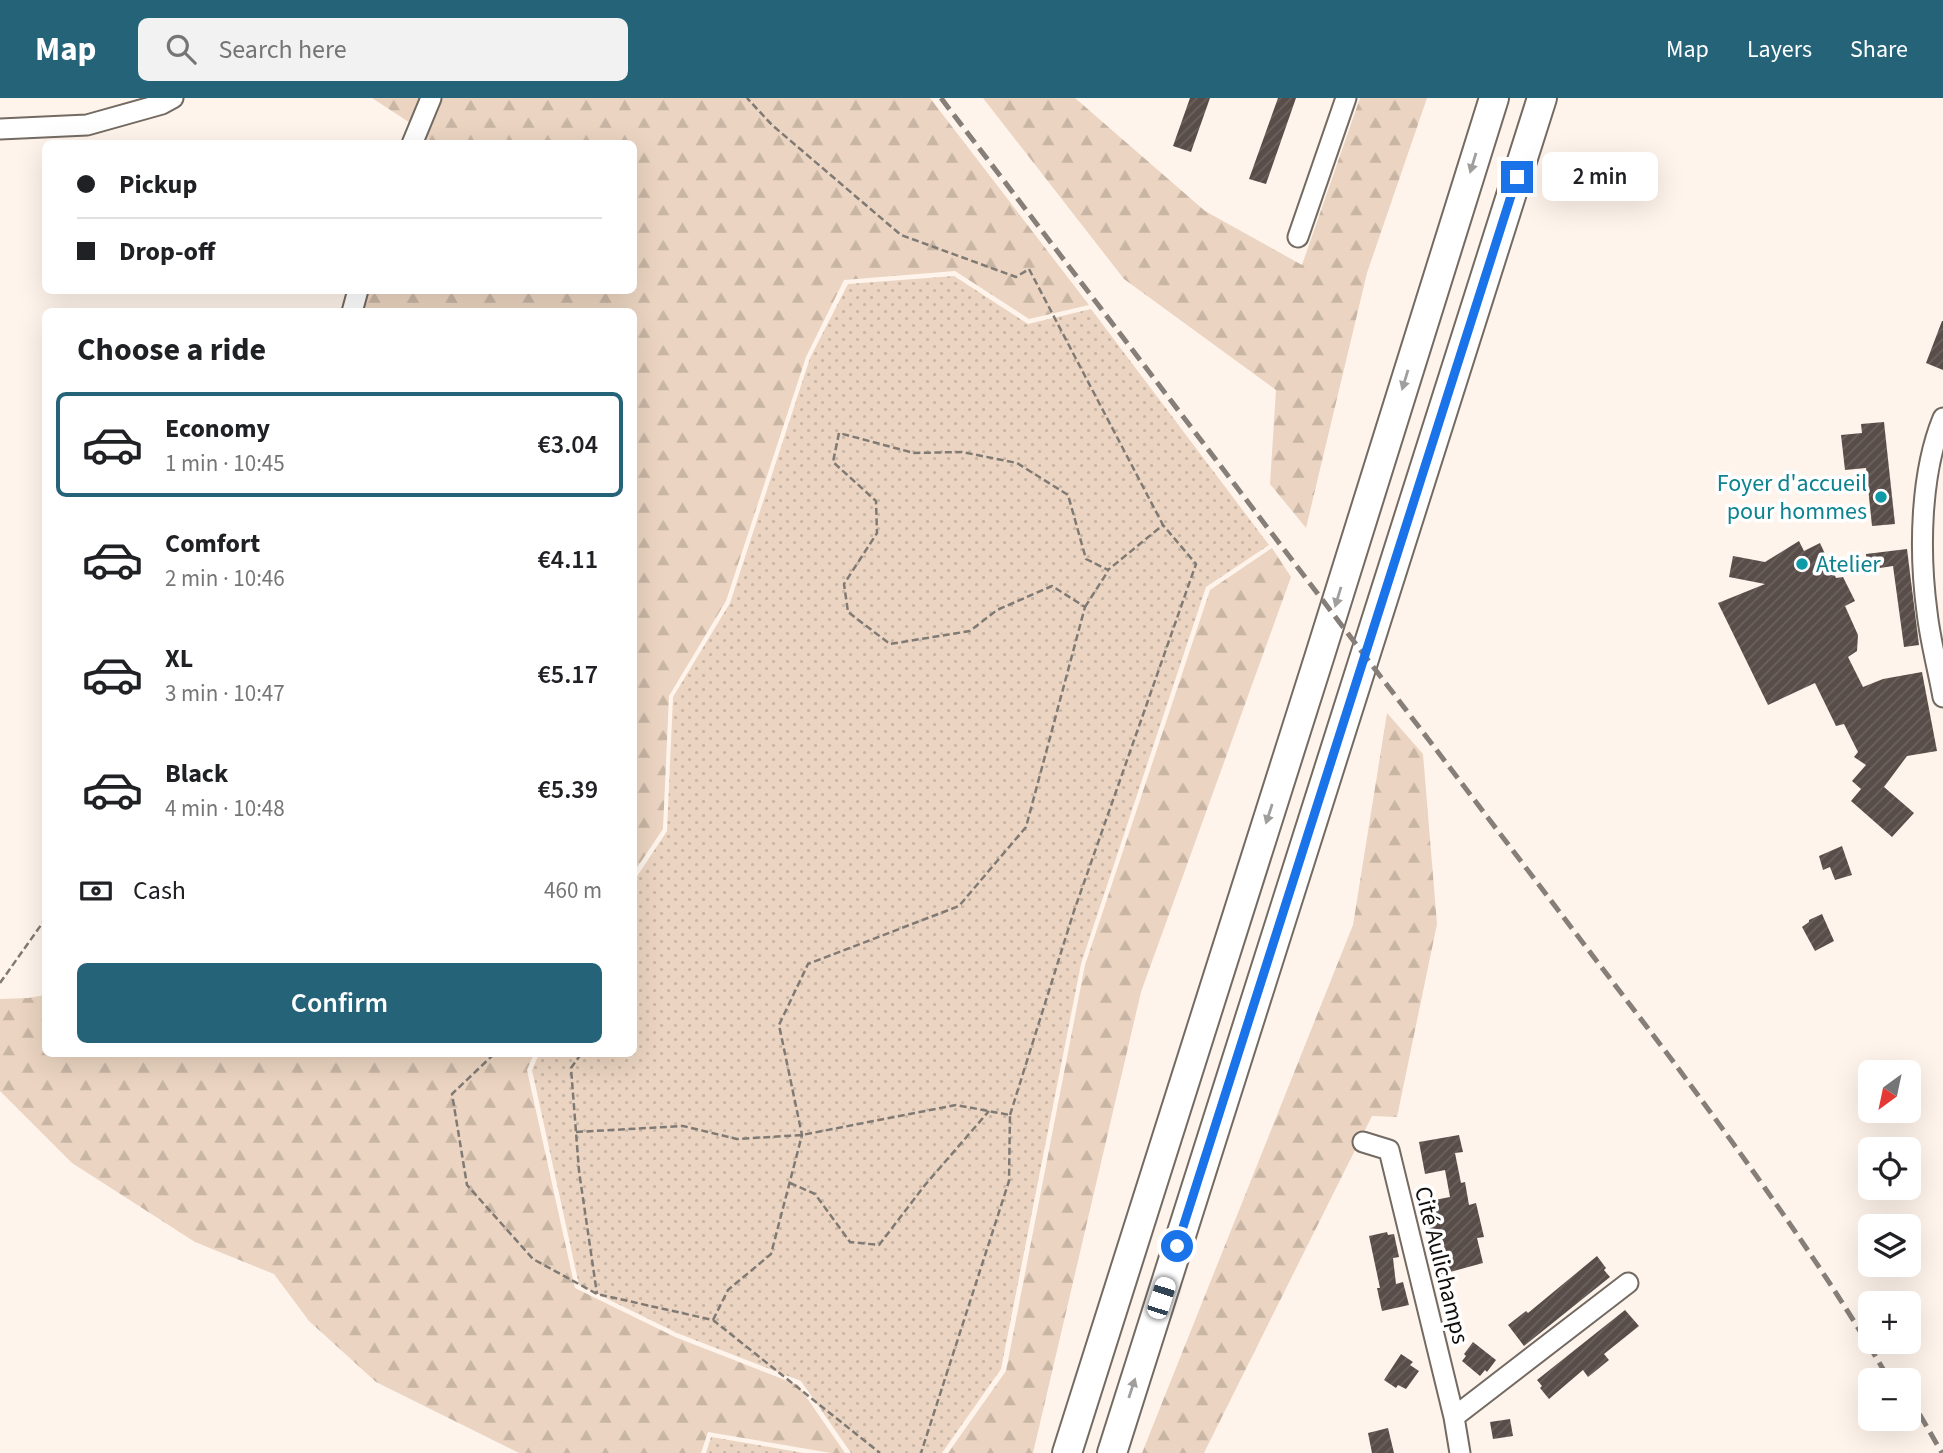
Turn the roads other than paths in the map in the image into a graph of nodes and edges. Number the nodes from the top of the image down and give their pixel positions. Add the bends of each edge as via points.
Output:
1 (173, 98) edge
2 (430, 98) edge
3 (1346, 98) edge
4 (1494, 98) edge
5 (1542, 98) edge
6 (0, 129) edge
7 (414, 140) edge
8 (1298, 237) dead end
9 (1943, 418) edge
10 (1943, 697) edge
11 (1363, 1142) dead end
12 (1628, 1283) dead end
13 (1454, 1417) junction
14 (1067, 1453) edge
15 (1112, 1453) edge
16 (1460, 1453) edge

1 - 6 street via 87,125
2 - 7 street
3 - 8 street
4 -> 14 highway
15 -> 5 highway
9 - 10 street via 1929,468 1922,534 1927,611
11 - 13 street, Cité Aulichamps via 1389,1150
12 - 13 street
13 - 16 street, Cité Aulichamps

